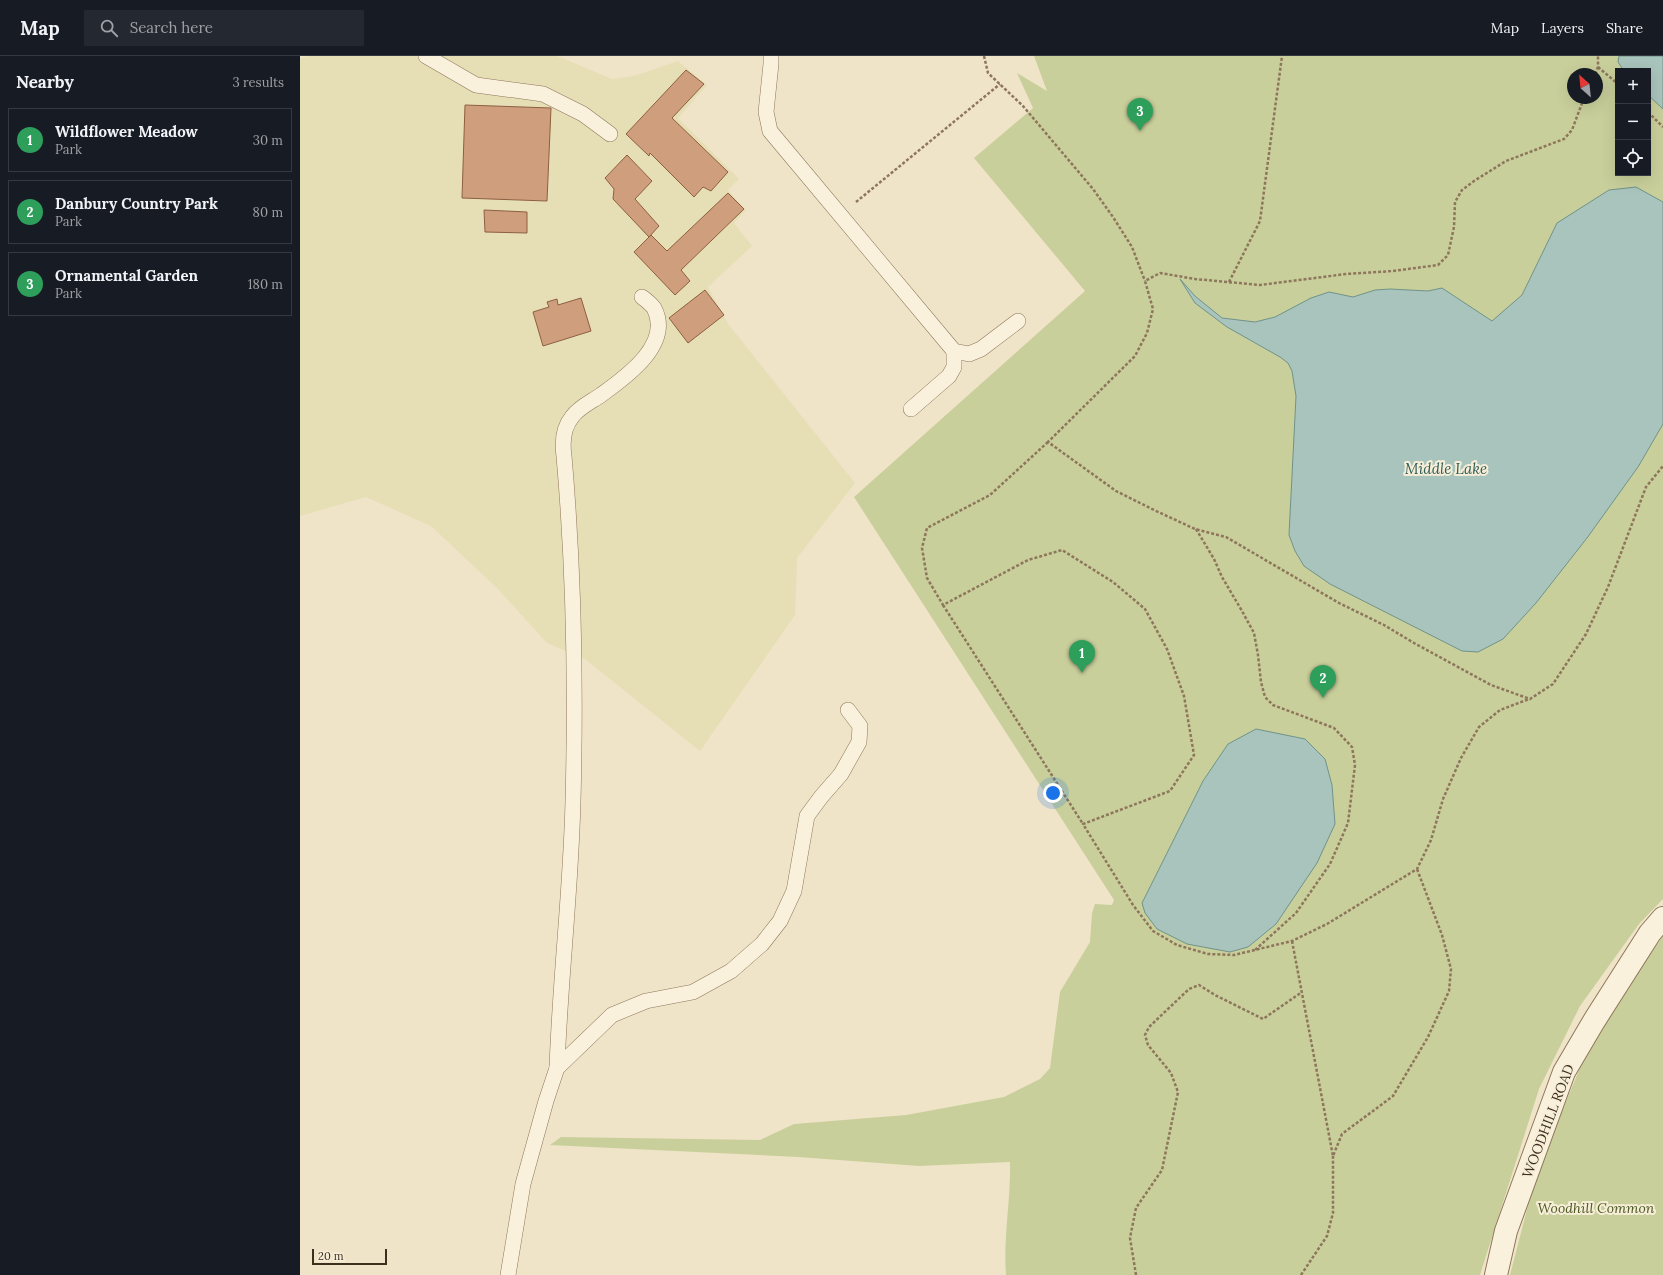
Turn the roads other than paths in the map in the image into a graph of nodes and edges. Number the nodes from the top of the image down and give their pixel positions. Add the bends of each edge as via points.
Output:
1 (426, 56) edge
2 (771, 56) edge
3 (610, 134) dead end
4 (642, 297) dead end
5 (1018, 321) dead end
6 (954, 350) junction
7 (911, 409) dead end
8 (848, 710) dead end
9 (1663, 918) edge
10 (558, 1068) junction
11 (508, 1275) edge
12 (1496, 1275) edge

1 - 3 lane via 476,85 543,94 583,114
2 - 6 lane via 766,112 770,131
4 - 10 lane via 653,307 659,324 654,346 636,367 576,412 564,434 572,590 573,801 570,888 559,1014
5 - 6 lane via 981,349 969,354
6 - 7 lane via 954,367 949,376
8 - 10 lane via 860,726 859,742 841,774 807,816 794,891 780,921 762,944 731,971 693,992 646,1001 612,1015
9 - 12 street, WOODHILL ROAD via 1650,933 1564,1072 1506,1231
10 - 11 lane via 522,1184

